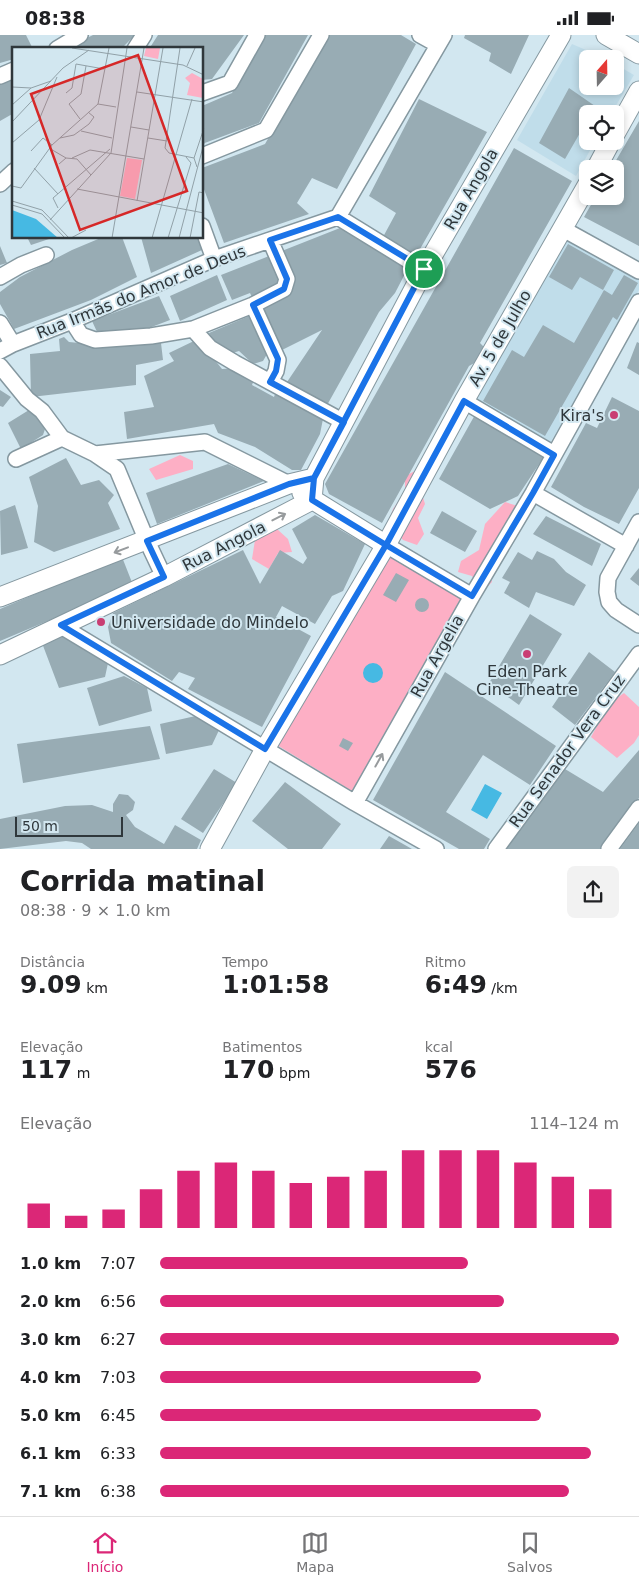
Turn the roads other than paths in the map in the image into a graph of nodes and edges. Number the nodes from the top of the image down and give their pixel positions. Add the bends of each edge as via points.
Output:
1 (80, 35) edge
2 (144, 35) edge
3 (257, 35) edge
4 (321, 35) edge
5 (420, 35) edge
6 (561, 35) edge
7 (606, 35) edge
8 (441, 40) edge
9 (60, 47) edge
10 (136, 47) edge
11 (639, 54) edge
12 (12, 71) edge
13 (0, 76) edge
14 (639, 91) edge
15 (204, 92) edge
16 (624, 118) edge
17 (204, 154) edge
18 (12, 173) edge
19 (0, 184) edge
20 (579, 200) edge
21 (338, 217) junction
22 (563, 229) junction
23 (204, 231) edge
24 (270, 240) junction
25 (46, 255) dead end
26 (214, 259) junction
27 (424, 269) junction
28 (639, 271) edge
29 (0, 277) edge
30 (639, 301) edge
31 (253, 305) junction
32 (72, 321) junction
33 (0, 323) edge
34 (193, 329) junction
35 (6, 348) edge
36 (0, 366) edge
37 (270, 382) junction
38 (464, 401) junction
39 (344, 422) junction
40 (62, 437) junction
41 (95, 454) junction
42 (554, 455) junction
43 (16, 459) dead end
44 (314, 478) junction
45 (289, 484) junction
46 (533, 493) junction
47 (312, 500) junction
48 (639, 522) edge
49 (147, 541) junction
50 (386, 545) junction
51 (626, 546) junction
52 (164, 577) junction
53 (472, 596) junction
54 (0, 597) edge
55 (61, 625) junction
56 (639, 625) edge
57 (639, 654) edge
58 (0, 655) edge
59 (265, 749) junction
60 (355, 803) junction
61 (639, 808) edge
62 (210, 849) edge
63 (436, 849) edge
64 (496, 849) edge
65 (609, 849) edge

1 - 9 street
2 - 10 street
3 - 15 street via 230,83
4 - 17 street via 266,130
5 - 8 street
6 - 27 street, Rua Angola
7 - 11 street
8 - 21 street
12 - 13 street
14 - 16 street
18 - 19 street
20 - 22 street, Av. 5 de Julho
21 - 24 street, Rua Irmãs do Amor de Deus
21 - 27 street
22 - 28 street
22 - 38 street, Av. 5 de Julho
23 - 26 street
24 - 26 street, Rua Irmãs do Amor de Deus
24 - 31 street via 287,279 284,289
25 - 29 street
26 - 32 street, Rua Irmãs do Amor de Deus
27 - 39 street, Rua Angola
30 - 42 street, Rua Argelia
31 - 34 street
31 - 37 street via 278,359
32 - 34 street via 81,335 95,339 151,336
32 - 35 street, Rua Irmãs do Amor de Deus
33 - 35 street
34 - 37 street via 210,349
36 - 40 street
37 - 39 street
38 - 42 street
38 - 50 street, Av. 5 de Julho
39 - 44 street, Rua Angola
40 - 41 street
40 - 43 street
41 - 45 street via 205,442
41 - 49 street via 117,469
42 - 46 street, Rua Argelia
44 - 45 street, Rua Angola
44 - 47 street, Rua Angola
45 - 47 street
45 - 49 street, Rua Angola
46 - 51 street
46 - 53 street, Rua Argelia
47 - 50 street
52 -> 47 street, Rua Angola
48 - 51 street
49 - 52 street
49 -> 54 street, Rua Angola
50 - 53 street
50 - 59 street, Av. 5 de Julho
51 - 56 street via 608,578 608,602
52 - 55 street, Rua Angola
60 -> 53 street, Rua Argelia
55 - 58 street, Rua Angola
55 - 59 street
57 - 64 street, Rua Senador Vera Cruz
59 - 60 street
59 - 62 street, Av. 5 de Julho
60 - 63 street
61 - 65 street

